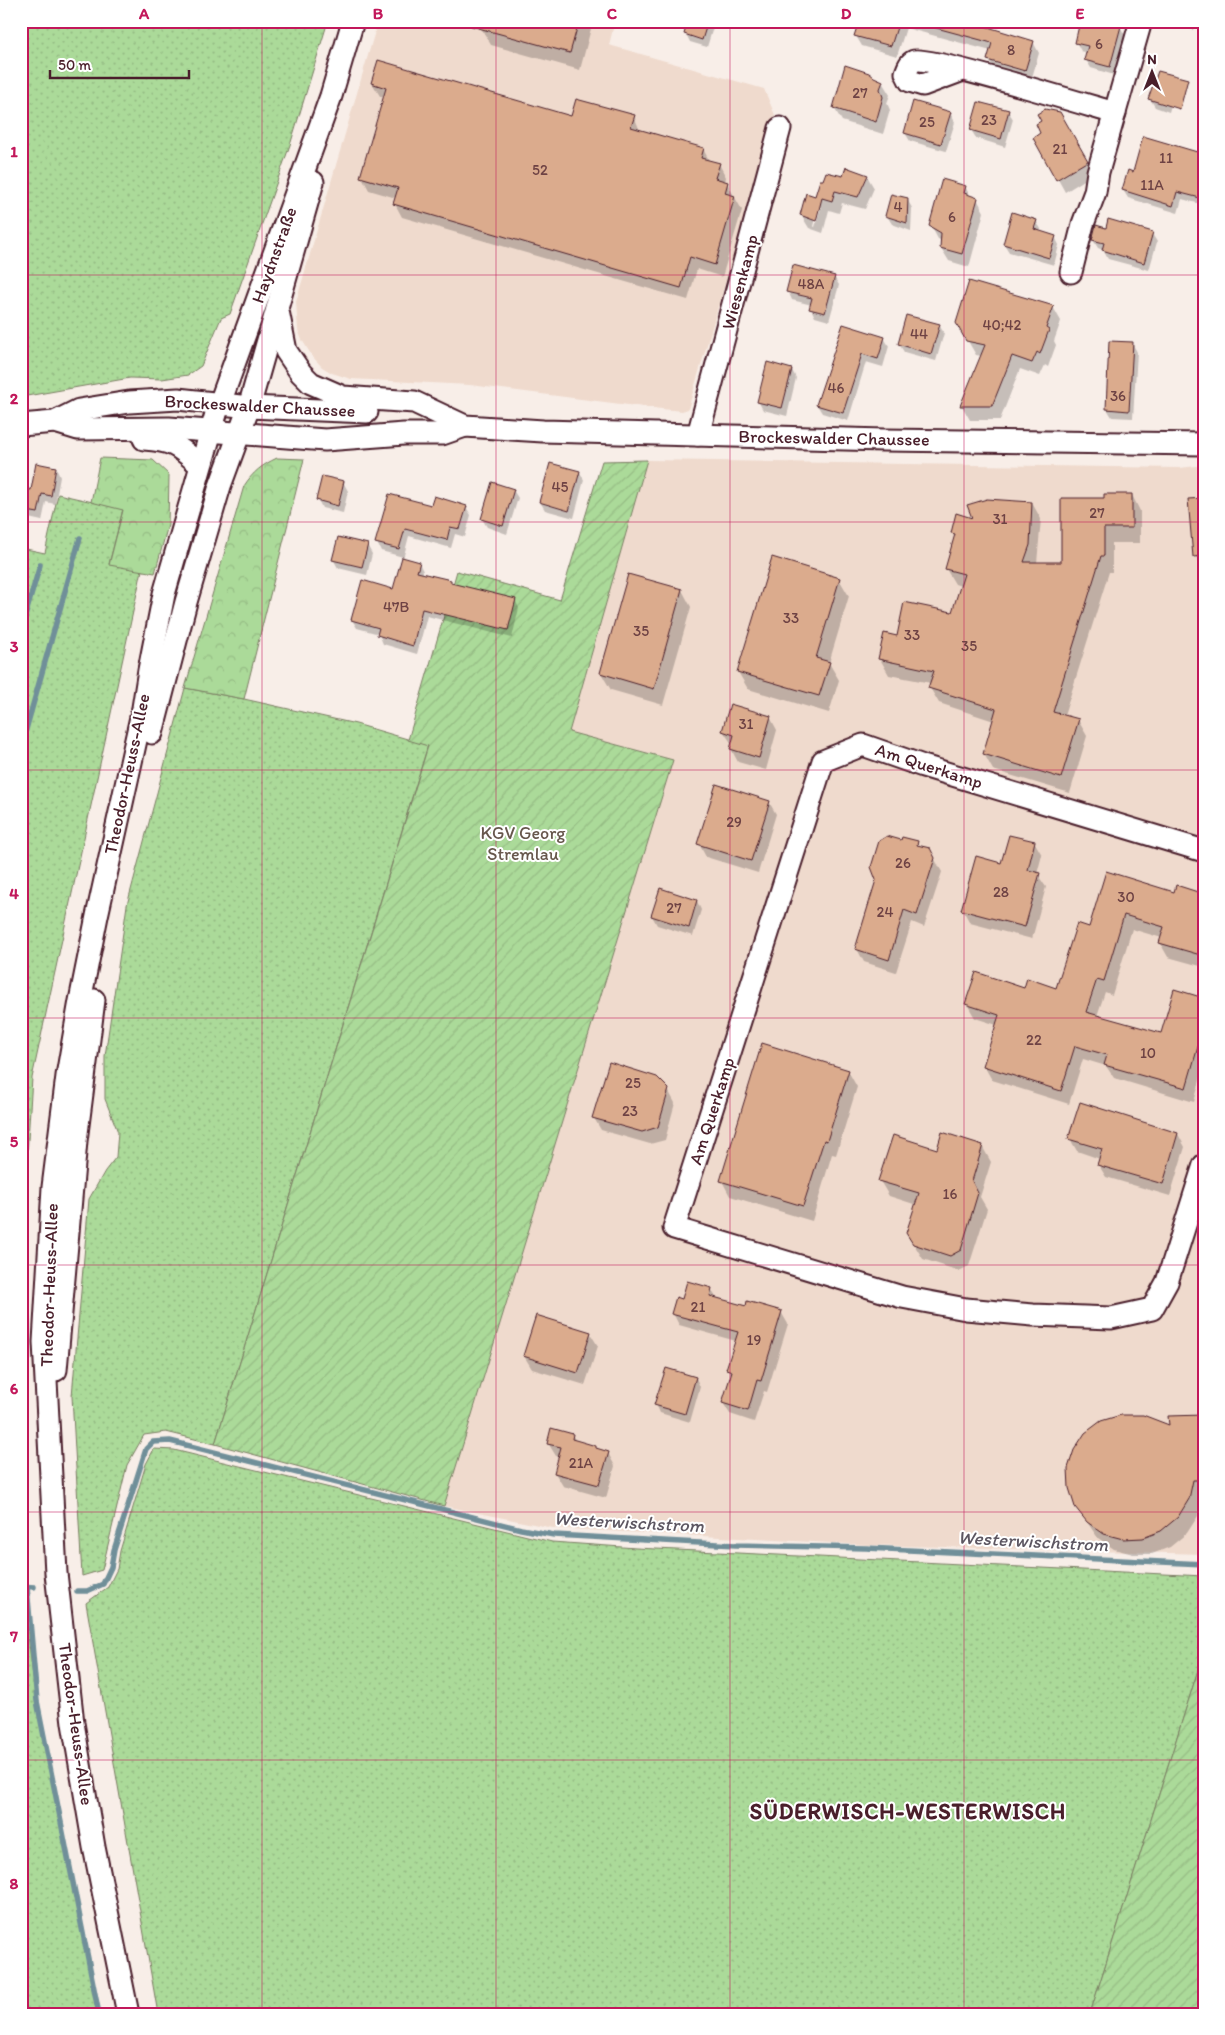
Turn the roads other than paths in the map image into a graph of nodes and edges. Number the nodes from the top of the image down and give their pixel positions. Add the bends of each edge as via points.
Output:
1 (353, 21) edge
2 (1141, 21) edge
3 (963, 70) dead end
4 (331, 96) junction
5 (1115, 113) junction
6 (780, 128) dead end
7 (1071, 272) dead end
8 (278, 306) junction
9 (437, 413) junction
10 (215, 416) junction
11 (244, 419) junction
12 (56, 422) junction
13 (21, 425) edge
14 (465, 426) junction
15 (78, 428) junction
16 (698, 435) junction
17 (1204, 444) edge
18 (200, 465) junction
19 (1204, 851) edge
20 (67, 1140) junction
21 (1204, 1165) edge
22 (128, 2014) edge

1 - 4 street, Haydnstraße
2 - 5 street
3 - 5 street
4 - 8 street, Haydnstraße via 313,184
4 - 10 street, Haydnstraße
5 - 7 street
6 - 16 street, Wiesenkamp
8 - 9 street via 286,351 300,373 311,383 343,397 414,402
8 - 11 street, Haydnstraße
9 - 11 street, Brockeswalder Chaussee via 310,410
9 - 14 street, Brockeswalder Chaussee
10 - 11 street, Brockeswalder Chaussee
10 - 11 street, Brockeswalder Chaussee
10 - 12 street, Brockeswalder Chaussee via 178,399 79,410
10 - 15 street, Brockeswalder Chaussee via 169,428
10 - 18 street, Theodor-Heuss-Allee
11 - 14 street, Brockeswalder Chaussee via 325,440 442,434
11 - 20 street, Theodor-Heuss-Allee via 220,486 186,602 111,897
12 - 13 street, Brockeswalder Chaussee
12 - 15 street, Brockeswalder Chaussee
14 - 16 street, Brockeswalder Chaussee
15 - 18 street via 91,436 165,440 178,446
16 - 17 street, Brockeswalder Chaussee
18 - 20 street, Theodor-Heuss-Allee via 164,594 143,708 96,916 67,1076
19 - 21 street, Am Querkamp via 863,745 823,761 674,1228 902,1297 966,1309 1111,1318 1152,1309 1167,1282
20 - 22 street, Theodor-Heuss-Allee via 59,1351 49,1431 56,1573 73,1723

